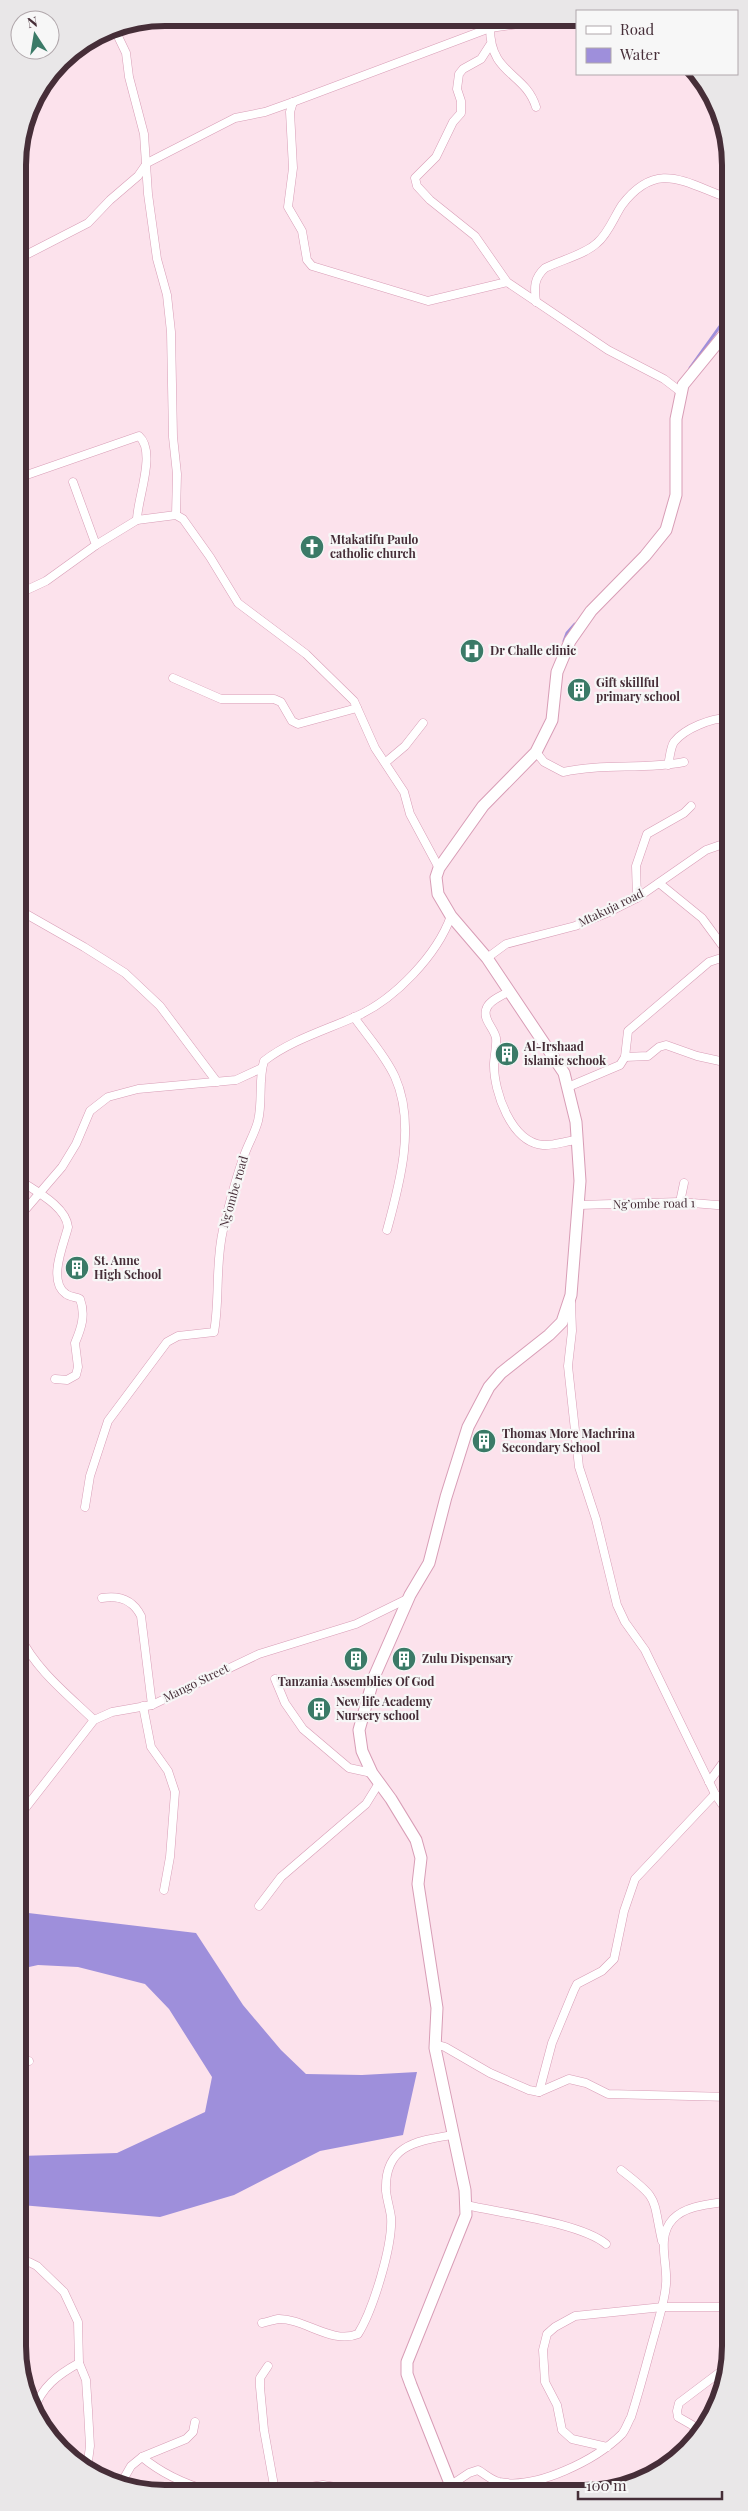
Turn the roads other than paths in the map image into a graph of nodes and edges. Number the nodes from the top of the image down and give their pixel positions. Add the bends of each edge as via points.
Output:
1 (503, 26) edge
2 (490, 28) junction
3 (117, 35) edge
4 (490, 45) junction
5 (293, 102) junction
6 (536, 107) dead end
7 (147, 163) junction
8 (722, 196) edge
9 (27, 254) edge
10 (507, 282) junction
11 (536, 302) junction
12 (722, 337) edge
13 (681, 392) junction
14 (27, 475) edge
15 (73, 482) dead end
16 (176, 515) junction
17 (137, 520) junction
18 (96, 546) junction
19 (27, 590) edge
20 (173, 678) dead end
21 (357, 708) junction
22 (722, 719) edge
23 (423, 723) dead end
24 (536, 752) junction
25 (386, 762) junction
26 (684, 762) dead end
27 (668, 765) junction
28 (691, 806) dead end
29 (722, 844) edge
30 (439, 868) junction
31 (659, 883) junction
32 (637, 898) junction
33 (27, 914) edge
34 (451, 916) junction
35 (722, 947) edge
36 (722, 957) edge
37 (487, 958) junction
38 (509, 991) junction
39 (354, 1018) junction
40 (625, 1057) junction
41 (722, 1061) edge
42 (262, 1068) junction
43 (216, 1082) junction
44 (568, 1087) junction
45 (577, 1140) junction
46 (684, 1183) dead end
47 (27, 1185) edge
48 (40, 1194) junction
49 (680, 1202) junction
50 (578, 1205) junction
51 (722, 1205) edge
52 (27, 1209) edge
53 (386, 1230) dead end
54 (571, 1295) junction
55 (55, 1379) dead end
56 (85, 1507) dead end
57 (102, 1598) dead end
58 (409, 1598) junction
59 (26, 1649) edge
60 (275, 1679) dead end
61 (152, 1705) junction
62 (143, 1706) junction
63 (94, 1720) junction
64 (721, 1765) edge
65 (372, 1773) junction
66 (709, 1782) junction
67 (379, 1783) junction
68 (715, 1794) junction
69 (721, 1803) edge
70 (26, 1807) edge
71 (164, 1890) dead end
72 (259, 1906) dead end
73 (435, 2044) junction
74 (30, 2061) dead end
75 (26, 2062) edge
76 (539, 2092) junction
77 (721, 2097) edge
78 (452, 2135) junction
79 (621, 2170) dead end
80 (721, 2202) edge
81 (466, 2206) junction
82 (662, 2241) junction
83 (606, 2244) dead end
84 (26, 2262) edge
85 (663, 2307) junction
86 (721, 2307) edge
87 (262, 2323) dead end
88 (80, 2363) junction
89 (268, 2366) dead end
90 (719, 2373) edge
91 (37, 2398) edge
92 (195, 2422) dead end
93 (694, 2428) edge
94 (607, 2447) junction
95 (142, 2457) junction
96 (88, 2461) edge
97 (124, 2478) edge
98 (190, 2485) edge
99 (274, 2485) edge
100 (451, 2485) edge
101 (455, 2485) edge

1 - 2 street
2 - 4 street
2 - 5 street
3 - 7 street via 126,53 128,77 144,134
4 - 6 street via 497,61 531,94
4 - 10 street via 481,59 459,74 461,113 453,122 436,157 417,175 415,182 430,200 475,236
5 - 7 street via 235,118
5 - 10 street via 290,112 292,168 288,207 302,232 307,260 312,266 428,301
7 - 9 street via 138,176 88,223
7 - 16 street via 157,259 167,294 171,332
8 - 11 street via 673,177 645,184 623,204 597,244 539,273 534,287
10 - 11 street
11 - 13 street via 608,350
12 - 13 street via 690,374
13 - 24 street via 676,419 676,495 666,530 591,611 565,648 557,672 552,720
14 - 17 street via 139,436 147,453
15 - 18 street
16 - 17 street
16 - 21 street via 183,519 210,557 238,603 306,654 348,693
17 - 18 street
18 - 19 street via 46,581
20 - 21 street via 221,699 274,699 281,702 292,721 298,724
21 - 25 street via 375,748
22 - 27 street via 684,734 675,742
23 - 25 street via 405,746
24 - 27 street via 544,762 563,772 584,767
24 - 30 street via 483,806
25 - 30 street via 404,792 410,814
26 - 27 street
28 - 32 street via 647,834 636,866
29 - 31 street, Mtakuja road via 706,850
30 - 34 street via 436,877 438,894
31 - 32 street, Mtakuja road
31 - 35 street via 702,918
32 - 37 street, Mtakuja road via 575,926 506,944
33 - 43 street via 125,973 148,993
34 - 37 street
34 - 39 street via 437,944 410,978
36 - 40 street via 708,962 628,1031
37 - 38 street
38 - 44 street via 564,1073
38 - 45 street via 488,1004 486,1009 486,1018 496,1038 494,1065 502,1107 519,1130 542,1145
39 - 42 street via 272,1055 264,1061
39 - 53 street via 388,1063 396,1078 402,1103 405,1140
40 - 41 street via 648,1056 666,1045
40 - 44 street via 620,1065
42 - 43 street via 236,1080
42 - 56 street, Ng'ombe road via 262,1103 258,1123 244,1156 222,1232 214,1332 178,1336 167,1342 108,1421 90,1476
43 - 48 street via 138,1089 108,1097 90,1112 62,1167
44 - 45 street
45 - 50 street
46 - 49 street
47 - 48 street
48 - 52 street
48 - 55 street via 64,1213 67,1220 58,1284 65,1294 80,1299 83,1309 81,1334 75,1343 78,1372 67,1380
49 - 50 street, Ng’ombe road 1
49 - 51 street, Ng’ombe road 1
50 - 54 street
54 - 58 street via 562,1322 514,1361 489,1387 468,1427 429,1563
54 - 66 street via 572,1331 568,1366 579,1467 596,1519 617,1605 645,1650
57 - 61 street via 130,1602 141,1616
58 - 61 street, Mango Street via 356,1624 259,1654
58 - 65 street via 374,1677 362,1714 362,1751
59 - 63 street via 54,1684
60 - 65 street via 285,1703 309,1735 349,1768
61 - 62 street, Mango Street
62 - 63 street, Mango Street via 112,1712
62 - 71 street via 151,1747 168,1771 175,1792
63 - 70 street
64 - 66 street
65 - 67 street
66 - 68 street
67 - 72 street via 366,1804 281,1877
67 - 73 street via 416,1840 421,1858 418,1884 437,2008
68 - 69 street
68 - 76 street via 636,1879 624,1911 614,1959 602,1971 577,1984 549,2052
73 - 76 street via 518,2086
73 - 78 street
74 - 75 street
76 - 77 street via 569,2079 608,2094
78 - 81 street
78 - 87 street via 415,2142 402,2149 391,2164 386,2191 391,2218 382,2276 358,2334 351,2337 336,2335 277,2319
79 - 82 street via 653,2197
80 - 82 street via 680,2212 672,2220
81 - 83 street via 557,2224 597,2237
81 - 100 street via 466,2215 407,2362 407,2374
82 - 85 street via 666,2284
84 - 88 street via 37,2266 64,2292 78,2322
85 - 86 street
85 - 94 street via 631,2417 624,2432
85 - 94 street via 575,2316 555,2327 544,2341 546,2382 557,2404 565,2435
88 - 91 street via 62,2372
88 - 96 street via 86,2380
89 - 99 street via 260,2378 260,2387
90 - 93 street via 679,2403 678,2417
92 - 95 street via 194,2432 186,2439
94 - 101 street via 553,2476 508,2483 497,2482 478,2470
95 - 97 street via 131,2466
95 - 98 street

